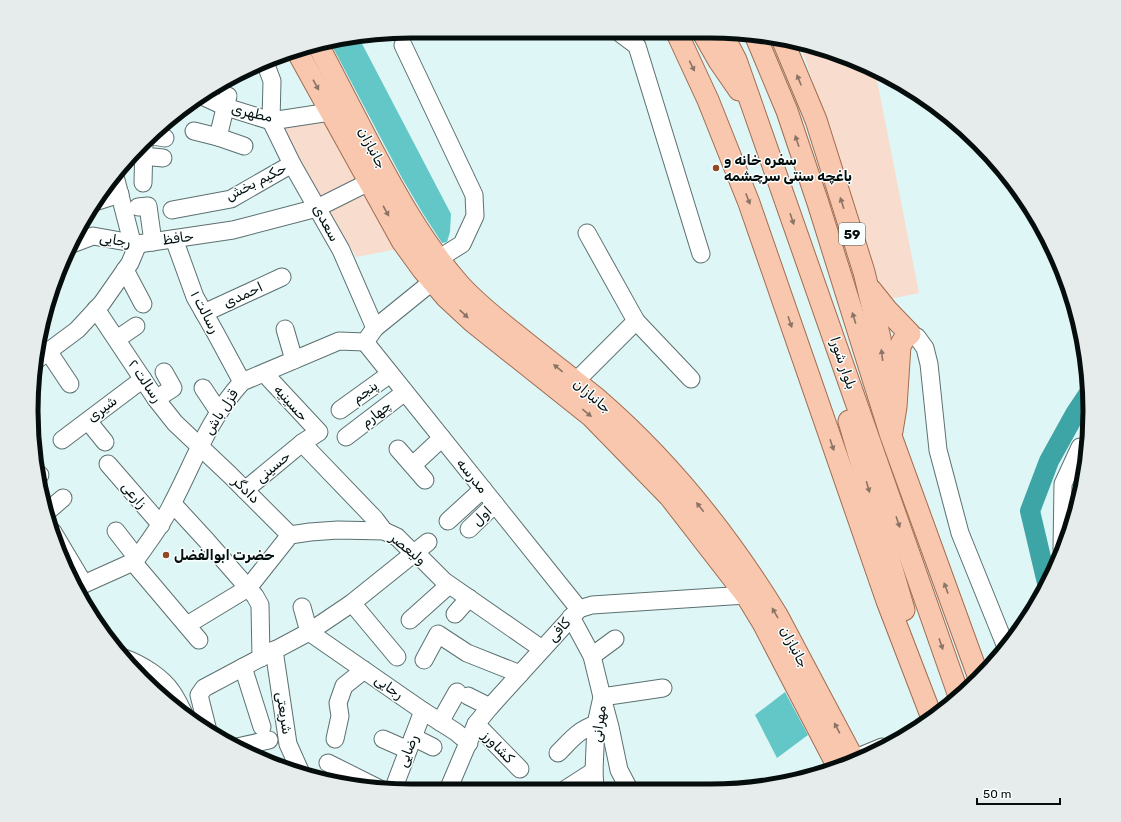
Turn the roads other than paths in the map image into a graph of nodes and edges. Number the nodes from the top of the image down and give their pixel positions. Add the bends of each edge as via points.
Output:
1 (626, 38) edge
2 (679, 38) edge
3 (706, 38) edge
4 (725, 39) edge
5 (758, 41) edge
6 (403, 45) dead end
7 (785, 45) edge
8 (320, 50) edge
9 (299, 55) edge
10 (267, 67) edge
11 (210, 97) edge
12 (227, 101) junction
13 (330, 112) junction
14 (756, 116) junction
15 (271, 121) junction
16 (350, 128) junction
17 (194, 131) dead end
18 (218, 137) junction
19 (244, 146) dead end
20 (144, 150) edge
21 (162, 158) dead end
22 (292, 164) junction
23 (117, 182) edge
24 (369, 182) junction
25 (143, 183) dead end
26 (120, 194) junction
27 (105, 199) edge
28 (138, 207) dead end
29 (317, 208) junction
30 (172, 210) dead end
31 (587, 233) dead end
32 (174, 238) junction
33 (78, 242) edge
34 (141, 243) junction
35 (701, 254) dead end
36 (438, 259) junction
37 (807, 260) junction
38 (125, 270) junction
39 (282, 277) dead end
40 (433, 281) junction
41 (867, 285) junction
42 (143, 304) dead end
43 (96, 309) junction
44 (204, 313) junction
45 (636, 321) junction
46 (136, 326) dead end
47 (375, 328) junction
48 (285, 329) dead end
49 (910, 334) junction
50 (117, 339) junction
51 (365, 342) junction
52 (48, 351) junction
53 (42, 356) edge
54 (294, 360) junction
55 (164, 372) dead end
56 (264, 373) junction
57 (390, 374) junction
58 (143, 379) junction
59 (691, 379) dead end
60 (242, 382) junction
61 (575, 382) junction
62 (70, 384) dead end
63 (203, 388) dead end
64 (405, 392) junction
65 (156, 399) junction
66 (340, 410) dead end
67 (219, 412) junction
68 (88, 420) junction
69 (319, 432) joint
70 (891, 436) junction
71 (346, 437) dead end
72 (442, 438) junction
73 (62, 440) dead end
74 (105, 442) dead end
75 (302, 443) junction
76 (199, 447) junction
77 (1080, 447) dead end
78 (398, 449) dead end
79 (108, 464) dead end
80 (413, 465) junction
81 (425, 480) dead end
82 (483, 489) junction
83 (245, 490) junction
84 (63, 498) dead end
85 (173, 504) junction
86 (495, 504) junction
87 (51, 508) edge
88 (448, 521) dead end
89 (161, 525) junction
90 (469, 529) dead end
91 (116, 531) dead end
92 (384, 531) junction
93 (1062, 533) edge
94 (290, 535) junction
95 (428, 542) dead end
96 (414, 554) junction
97 (135, 560) junction
98 (449, 579) junction
99 (80, 584) edge
100 (248, 588) junction
101 (754, 593) junction
102 (469, 598) junction
103 (352, 603) junction
104 (575, 613) junction
105 (455, 614) dead end
106 (410, 620) dead end
107 (302, 624) junction
108 (187, 625) junction
109 (615, 639) dead end
110 (199, 640) dead end
111 (1004, 641) edge
112 (542, 649) junction
113 (268, 654) junction
114 (592, 656) junction
115 (397, 657) dead end
116 (424, 660) dead end
117 (136, 662) edge
118 (243, 667) junction
119 (364, 670) junction
120 (977, 672) edge
121 (520, 674) junction
122 (663, 688) dead end
123 (957, 690) edge
124 (602, 697) junction
125 (177, 701) edge
126 (490, 707) junction
127 (933, 710) edge
128 (423, 711) junction
129 (930, 712) edge
130 (206, 722) edge
131 (440, 722) junction
132 (476, 724) junction
133 (596, 724) junction
134 (335, 739) dead end
135 (383, 739) dead end
136 (410, 743) junction
137 (469, 743) junction
138 (243, 744) edge
139 (434, 747) dead end
140 (558, 753) dead end
141 (847, 758) edge
142 (328, 763) dead end
143 (298, 766) edge
144 (520, 769) dead end
145 (594, 771) junction
146 (364, 781) edge
147 (395, 783) edge
148 (451, 784) edge
149 (574, 784) edge
150 (595, 784) edge
151 (626, 784) edge

1 - 35 street via 637,46
2 -> 129 main road via 708,100 749,203 887,602
3 - 14 main road
4 - 14 main road, بلوار شورا via 736,60
70 -> 5 main road, بلوار شورا via 816,196 787,111
6 - 36 street via 474,195 475,216 462,244
41 -> 7 main road, 59 via 816,120
8 - 16 main road, جانبازان
9 -> 13 main road, جانبازان
10 - 15 street via 272,81
11 - 12 street, مطهری
12 - 15 street, مطهری
12 - 18 street
13 - 15 street, مطهری
13 - 16 main road, جانبازان
14 -> 37 main road, بلوار شورا
15 - 22 street, سعدی
16 - 24 main road, جانبازان
16 - 36 main road, جانبازان
17 - 18 street
18 - 19 street
20 - 21 street
20 - 25 street
22 - 29 street, سعدی
22 - 30 street, حکیم بخش via 231,199
23 - 26 street
24 - 29 street, حافظ
24 -> 40 main road, جانبازان via 402,241
26 - 27 street
26 - 34 street
28 - 34 street via 148,206
29 - 32 street, حافظ via 233,230
29 - 47 street, سعدی via 341,250
31 - 45 street
32 - 34 street, حافظ
32 - 44 street, رسالت ۱ via 195,297
33 - 34 street, رجایی via 93,236
34 - 38 street
61 -> 36 main road, جانبازان via 486,311
37 -> 123 main road, بلوار شورا
37 -> 127 main road via 833,367
38 - 42 street
38 - 43 street
39 - 44 street, احمدی
40 - 47 street
40 -> 101 main road, جانبازان via 473,322 597,422 670,497
41 - 49 main road
70 -> 41 main road, 59 via 880,338
43 - 50 street, رسالت ۲
43 - 52 street via 77,330
44 - 60 street, رسالت ۱
45 - 59 street
45 - 61 street
46 - 50 street
47 - 51 street
48 - 54 street
49 - 70 main road via 900,346 896,407
49 - 111 street via 917,336 925,348 938,450 960,532
50 - 58 street, رسالت ۲
51 - 54 street, قزل باش via 339,341
51 - 57 street, مدرسه
52 - 53 street
52 - 62 street
54 - 56 street, قزل باش
55 - 65 street via 173,388
56 - 60 street, قزل باش
56 - 69 street, حسینیه
57 - 64 street, مدرسه
57 - 66 street, پنجم
58 - 65 street, رسالت ۲
58 - 68 street, شیری
60 - 67 street, قزل باش
101 -> 61 main road, جانبازان via 732,547 682,484 641,440
63 - 67 street
64 - 71 street, چهارم
64 - 72 street, مدرسه
65 - 76 street, رسالت ۲ via 175,424
67 - 76 street, قزل باش
68 - 73 street, شیری
68 - 74 street
69 - 75 street, حسینی
120 -> 70 main road, بلوار شورا
72 - 80 street
72 - 82 street, مدرسه
75 - 83 street, حسینی
75 - 92 street
76 - 83 street, دادگر
76 - 85 street, قزل باش
77 - 93 street via 1063,484
78 - 80 street
79 - 89 street, زارعی
80 - 81 street
82 - 86 street, مدرسه
82 - 88 street
83 - 94 street, دادگر
84 - 87 street
85 - 89 street, قزل باش
85 - 100 street, شریعتی
86 - 90 street, اول
86 - 104 street, مدرسه
89 - 97 street, قزل باش
91 - 97 street
92 - 94 street, ولیعصر via 338,530
92 - 96 street, ولیعصر via 397,537
94 - 100 street
95 - 96 street
96 - 98 street, ولیعصر
96 - 103 street
97 - 99 street, قزل باش
97 - 108 street
98 - 102 street, ولیعصر
98 - 106 street
100 - 108 street
100 - 113 street, شریعتی via 260,605
101 - 104 street, کافی via 592,605
101 - 141 main road, جانبازان via 763,623
102 - 105 street
102 - 112 street, ولیعصر
103 - 107 street
103 - 115 street
104 - 112 street, کافی
104 - 114 street, مهرانی
107 - 113 street
107 - 119 street, رجایی
108 - 110 street
109 - 114 street
112 - 121 street, کافی
113 - 118 street
113 - 143 street, شریعتی via 288,744
114 - 124 street, مهرانی
116 - 121 street via 438,634 467,653
117 - 125 street via 154,674 171,690
118 - 130 street via 204,688 199,695
118 - 138 street via 265,734
119 - 128 street, رجایی
119 - 134 street via 344,686 338,703 340,716
121 - 126 street, کافی
122 - 124 street
124 - 133 street, مهرانی
124 - 151 street via 619,770
126 - 131 street via 462,694
126 - 132 street, کافی
128 - 131 street, رجایی
128 - 136 street, رضایی
131 - 137 street, رجایی
132 - 137 street, کافی
132 - 144 street, کشاورز
133 - 140 street via 576,734
133 - 145 street, مهرانی
135 - 136 street
136 - 139 street
136 - 147 street, رضایی
137 - 148 street, کافی
142 - 146 street
145 - 149 street
145 - 150 street, مهرانی

